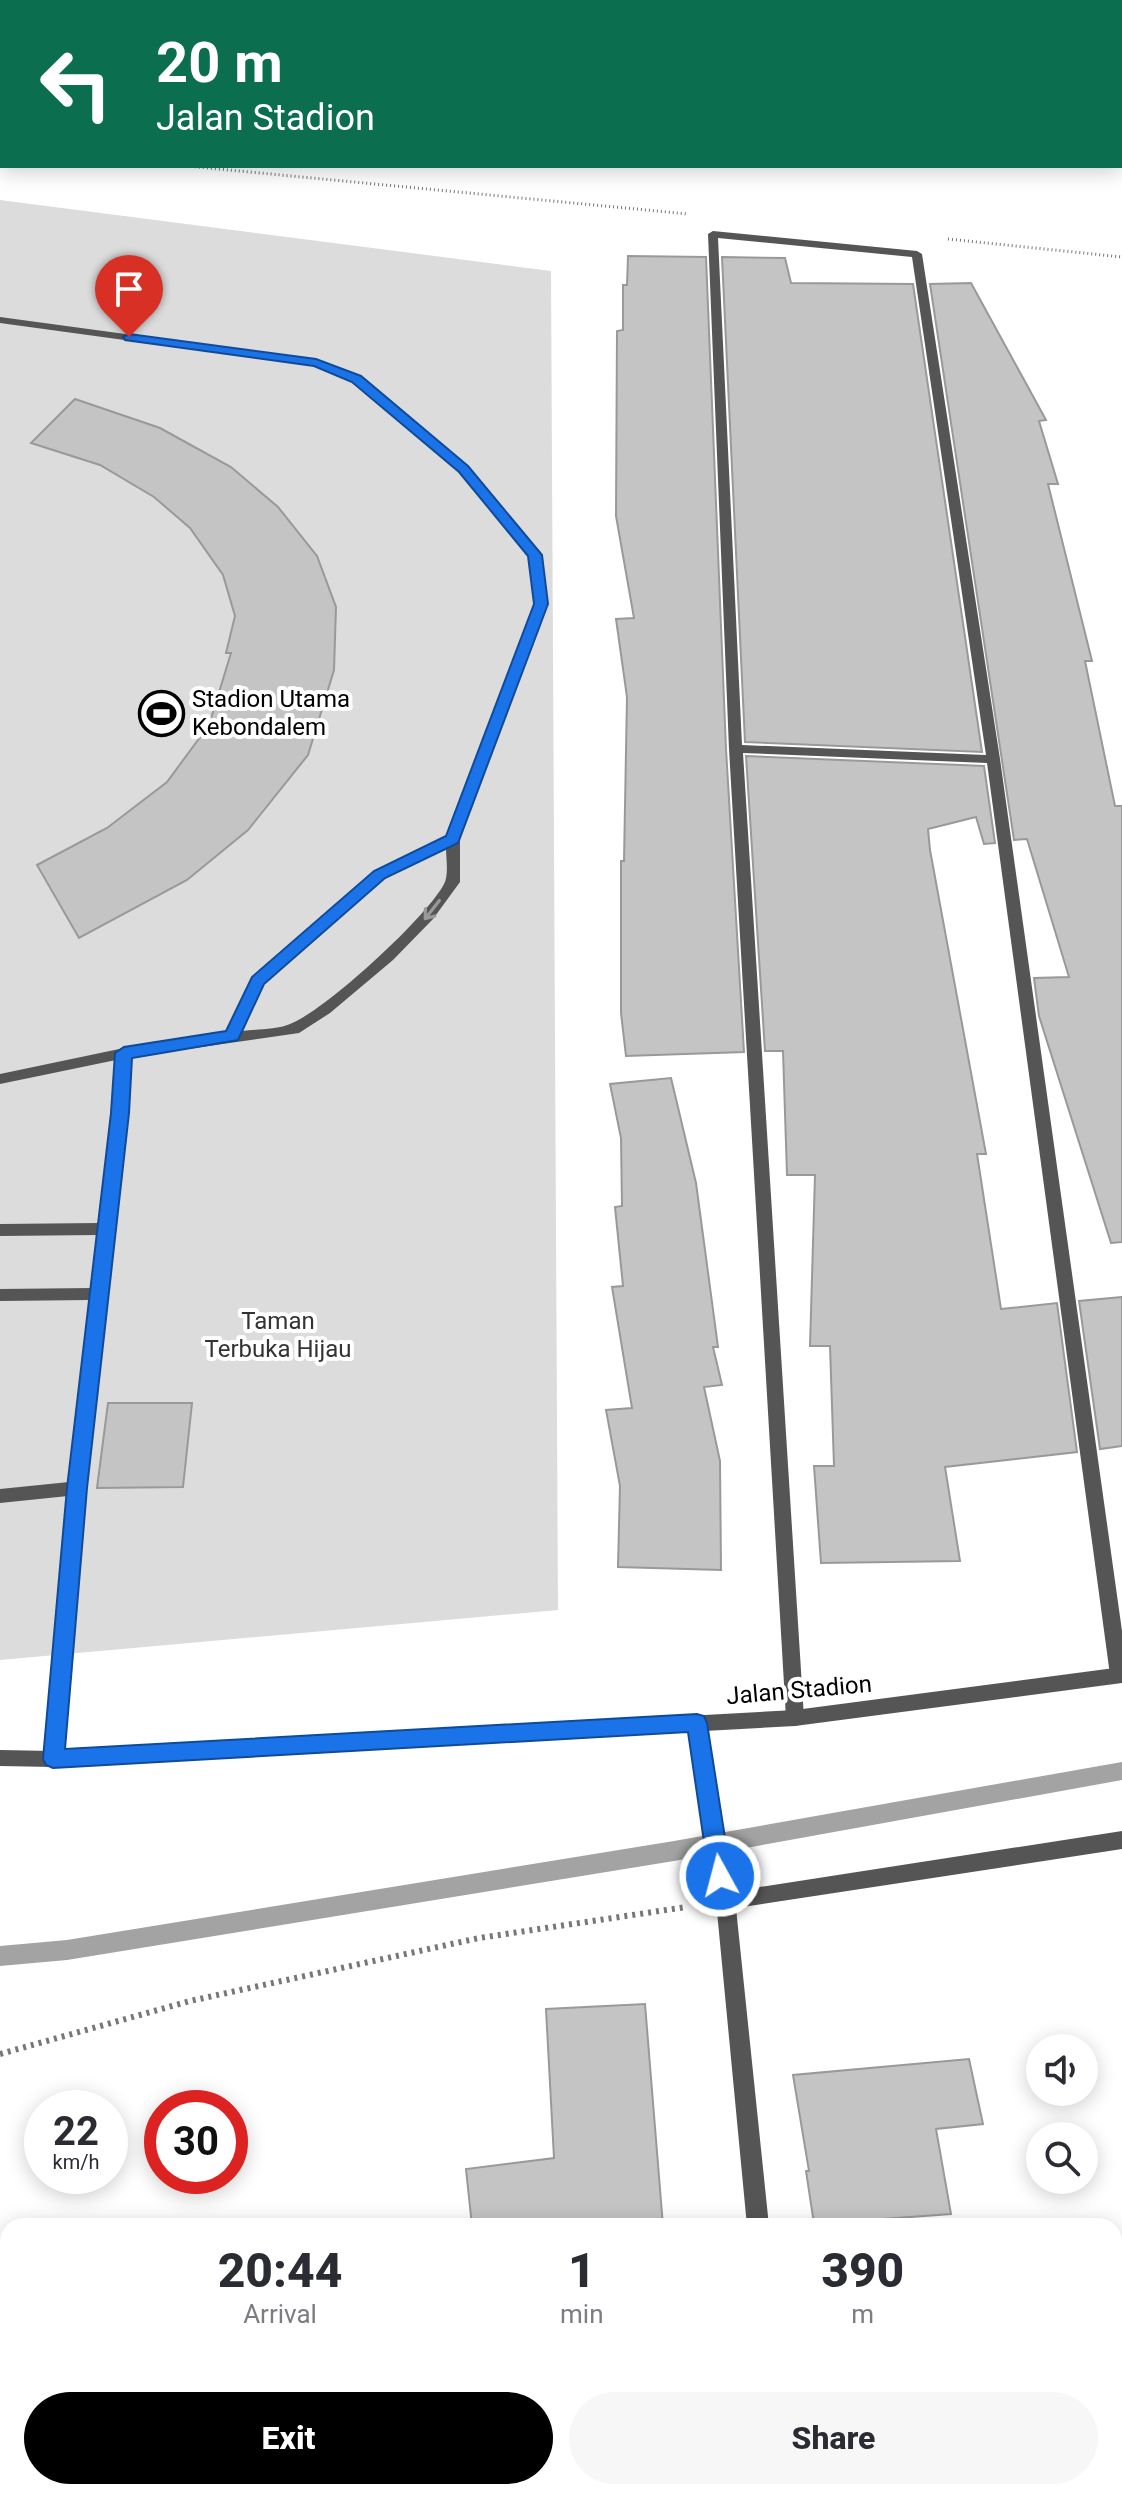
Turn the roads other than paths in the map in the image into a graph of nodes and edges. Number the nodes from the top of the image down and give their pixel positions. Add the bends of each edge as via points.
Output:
1 (0, 320) edge
2 (736, 749) junction
3 (993, 759) junction
4 (453, 839) junction
5 (232, 1036) junction
6 (124, 1053) junction
7 (0, 1079) edge
8 (107, 1229) junction
9 (0, 1230) edge
10 (99, 1294) junction
11 (0, 1295) edge
12 (77, 1488) junction
13 (0, 1496) edge
14 (1121, 1675) edge
15 (795, 1718) junction
16 (697, 1723) junction
17 (0, 1758) edge
18 (53, 1759) junction
19 (1122, 1840) edge
20 (726, 1901) junction
21 (757, 2218) edge

1 - 4 street via 316,363 356,379 464,469 535,555 541,604
2 - 3 street
2 - 3 street via 713,234 917,254
2 - 15 street
3 - 14 street
4 - 5 street via 379,874 257,981
4 -> 5 street via 453,882 388,957 294,1029
5 - 6 street
6 - 7 street
6 - 8 street
8 - 9 street
8 - 10 street
10 - 11 street
10 - 12 street
12 - 13 street
12 - 18 street
14 - 15 street, Jalan Stadion
15 - 16 street, Jalan Stadion
16 - 18 street, Jalan Stadion
16 - 20 street
17 - 18 street, Jalan Stadion
19 - 20 street
20 - 21 street

